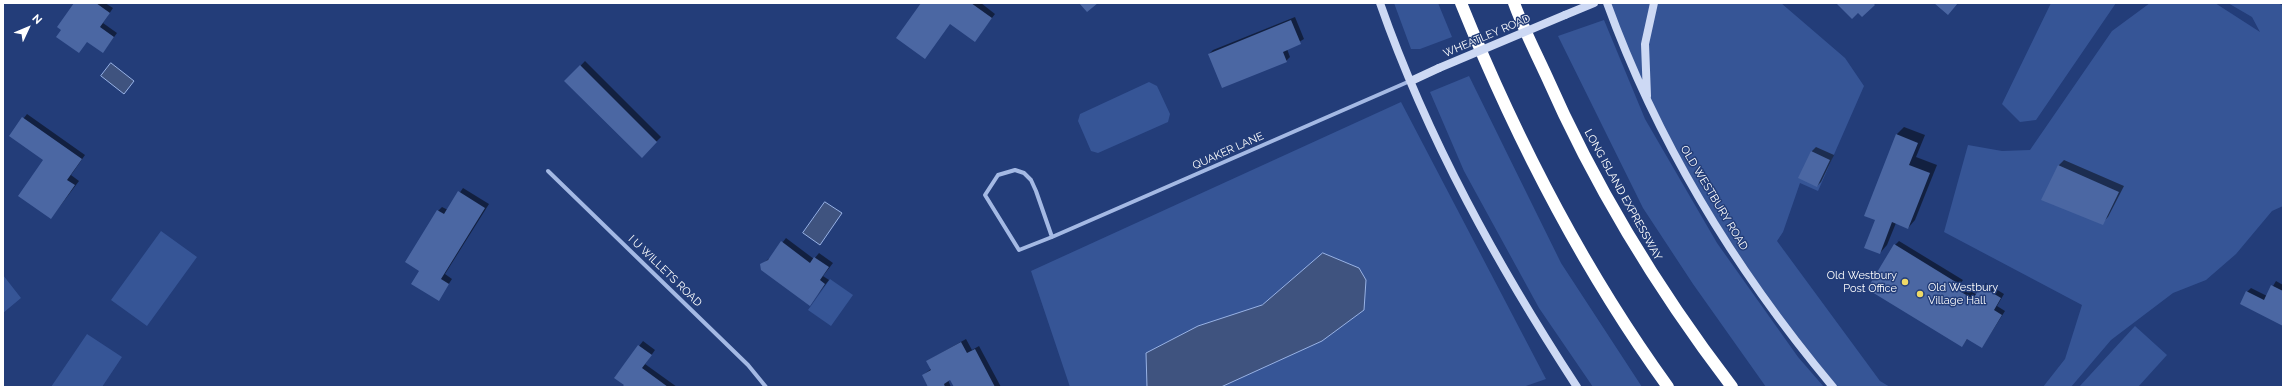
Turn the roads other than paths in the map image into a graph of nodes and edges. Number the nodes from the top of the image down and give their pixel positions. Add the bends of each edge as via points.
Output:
1 (1380, 3) edge
2 (1461, 3) edge
3 (1514, 3) edge
4 (1594, 3) edge
5 (1607, 3) edge
6 (1654, 3) edge
7 (1411, 81) junction
8 (1647, 100) junction
9 (548, 171) dead end
10 (1052, 237) junction
11 (766, 387) edge
12 (1578, 387) edge
13 (1668, 387) edge
14 (1732, 387) edge
15 (1833, 387) edge

1 - 7 main road
2 - 13 highway via 1502,101 1554,206 1612,307
3 - 14 highway, LONG ISLAND EXPRESSWAY via 1562,113 1616,214 1678,312
4 - 7 main road, WHEATLEY ROAD, bridge
5 - 8 main road, OLD WESTBURY ROAD
6 - 8 main road via 1645,44
7 - 10 street, QUAKER LANE
7 - 12 main road via 1484,235
8 - 15 main road, OLD WESTBURY ROAD via 1680,166 1721,235 1771,307
9 - 11 street, I U WILLETS ROAD via 748,366
10 - 10 street, QUAKER LANE via 1019,250 985,195 998,176 1015,170 1024,173 1031,180

